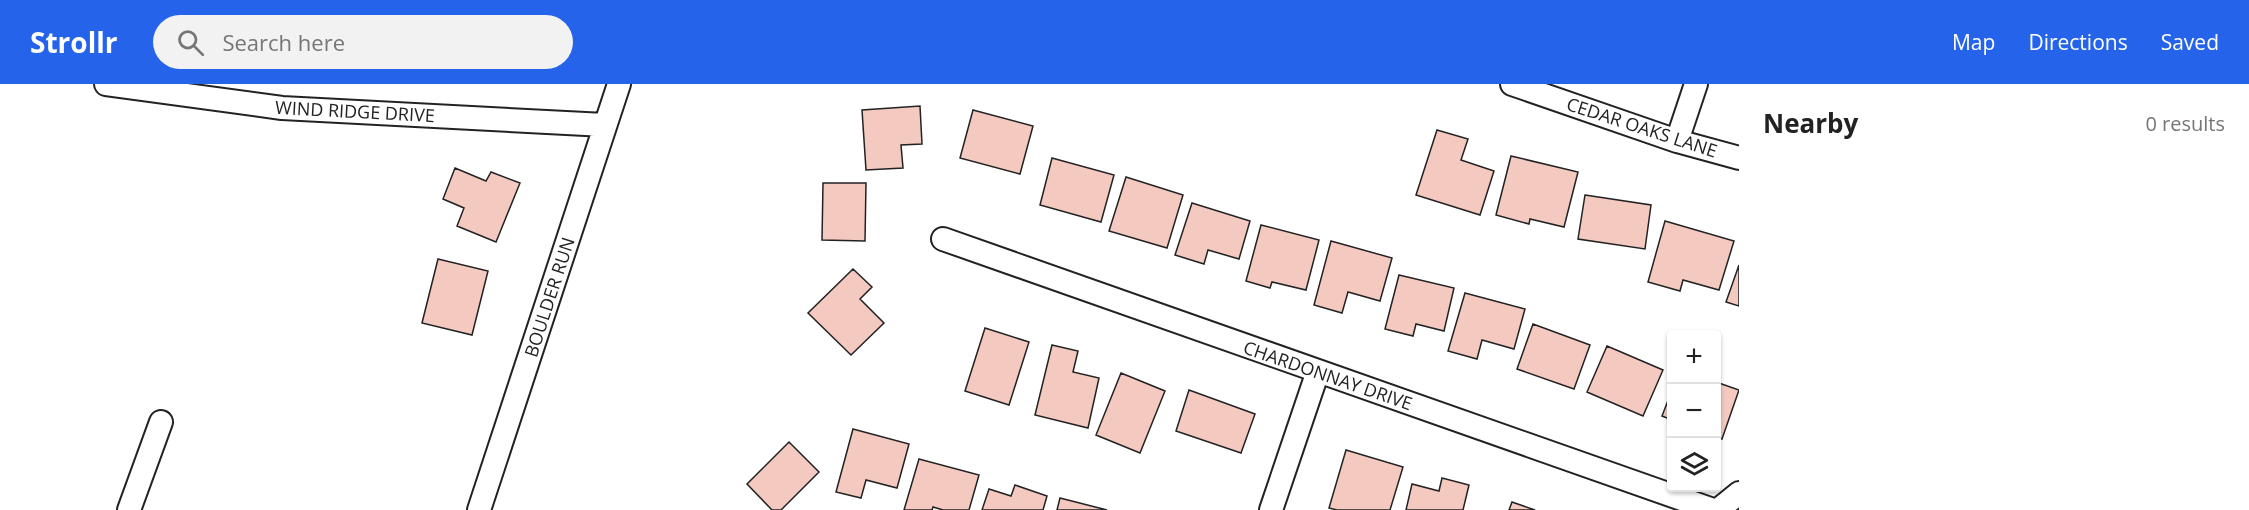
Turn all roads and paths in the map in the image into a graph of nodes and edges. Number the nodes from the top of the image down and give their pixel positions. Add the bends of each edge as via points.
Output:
1 (106, 84) edge
2 (619, 84) edge
3 (1512, 84) edge
4 (1696, 84) edge
5 (605, 125) junction
6 (1677, 141) junction
7 (1739, 158) edge
8 (943, 239) dead end
9 (1318, 371) junction
10 (161, 422) dead end
11 (1739, 493) edge
12 (129, 510) edge
13 (479, 510) edge
14 (1271, 510) edge
15 (1713, 510) edge
16 (1718, 510) edge

1 - 5 street, WIND RIDGE DRIVE via 282,108
2 - 5 street, BOULDER RUN
3 - 6 street, CEDAR OAKS LANE
4 - 6 street
5 - 13 street, BOULDER RUN
6 - 7 street, CEDAR OAKS LANE
8 - 9 street, CHARDONNAY DRIVE
9 - 14 street
9 - 15 street, CHARDONNAY DRIVE
10 - 12 street
11 - 16 street

